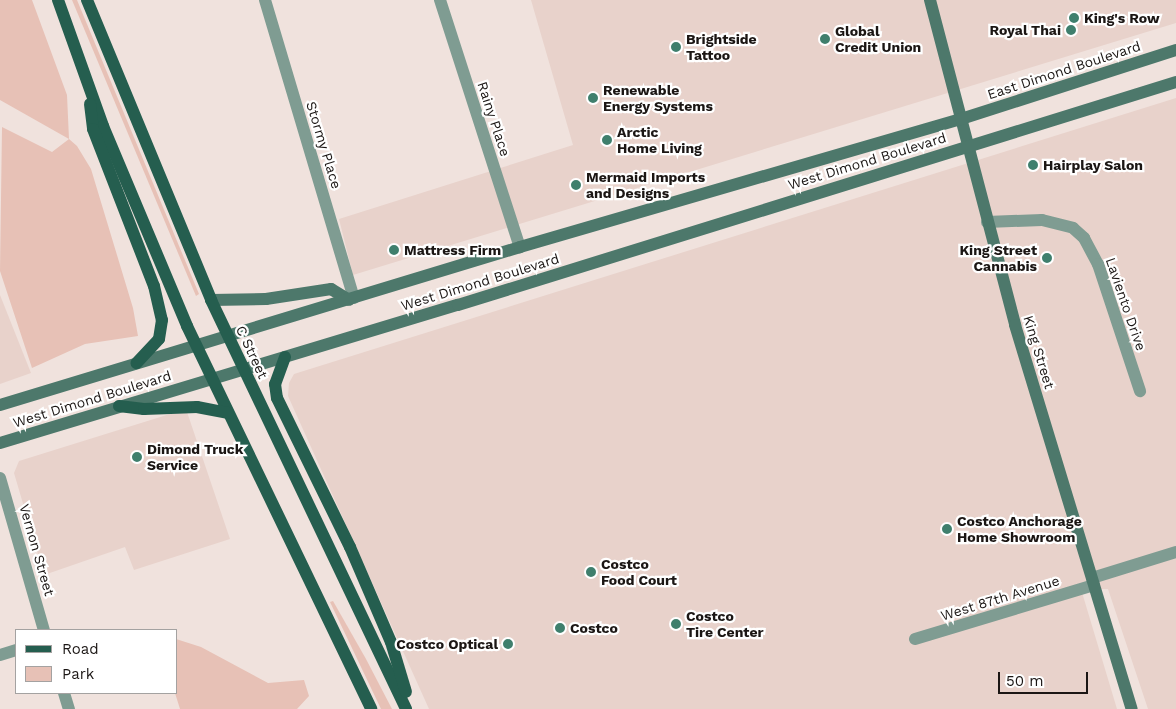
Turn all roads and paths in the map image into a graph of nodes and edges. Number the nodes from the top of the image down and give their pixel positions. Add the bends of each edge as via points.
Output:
1 (58, 0) edge
2 (87, 0) edge
3 (265, 0) edge
4 (440, 0) edge
5 (930, 0) edge
6 (1176, 50) edge
7 (86, 79) junction
8 (1176, 82) edge
9 (961, 119) junction
10 (968, 145) junction
11 (987, 222) junction
12 (520, 248) junction
13 (352, 299) junction
14 (212, 300) junction
15 (228, 336) junction
16 (196, 345) junction
17 (286, 356) junction
18 (137, 363) junction
19 (243, 369) junction
20 (212, 378) junction
21 (1140, 391) dead end
22 (0, 405) edge
23 (119, 406) junction
24 (227, 413) junction
25 (0, 443) edge
26 (0, 478) edge
27 (1176, 552) edge
28 (1093, 581) junction
29 (44, 629) edge
30 (915, 640) dead end
31 (15, 650) edge
32 (0, 655) edge
33 (64, 694) edge
34 (69, 709) edge
35 (371, 709) edge
36 (406, 709) edge
37 (411, 709) edge
38 (1132, 709) edge

1 - 7 main road
2 - 14 main road, C Street
3 - 13 street, Stormy Place
4 - 12 street, Rainy Place
5 - 9 main road, King Street
6 - 9 main road, East Dimond Boulevard
7 - 16 main road via 137,209
7 - 18 main road via 93,129 154,286 162,320 159,339
8 - 10 main road
9 - 10 main road, King Street
9 - 12 main road, West Dimond Boulevard
10 - 11 main road, King Street
10 - 17 main road, West Dimond Boulevard
11 - 21 street, Laviento Drive via 1042,220 1067,226 1084,238 1098,264
11 - 28 main road, King Street
12 - 13 main road, West Dimond Boulevard
13 - 14 main road via 331,289 266,299
13 - 15 main road, West Dimond Boulevard
14 - 15 main road, C Street
15 - 16 main road, West Dimond Boulevard
15 - 19 main road, C Street
16 - 18 main road, West Dimond Boulevard
16 - 20 main road
17 - 19 main road, West Dimond Boulevard
17 - 37 main road via 275,384 277,398 380,616
18 - 22 main road, West Dimond Boulevard
19 - 20 main road, West Dimond Boulevard
19 - 36 main road, C Street
20 - 23 main road, West Dimond Boulevard
20 - 24 main road
23 - 24 main road via 144,409 197,407
23 - 25 main road, West Dimond Boulevard
24 - 35 main road
26 - 29 street, Vernon Street
27 - 28 street, West 87th Avenue
28 - 30 street, West 87th Avenue
28 - 38 main road, King Street
31 - 32 street
33 - 34 street

